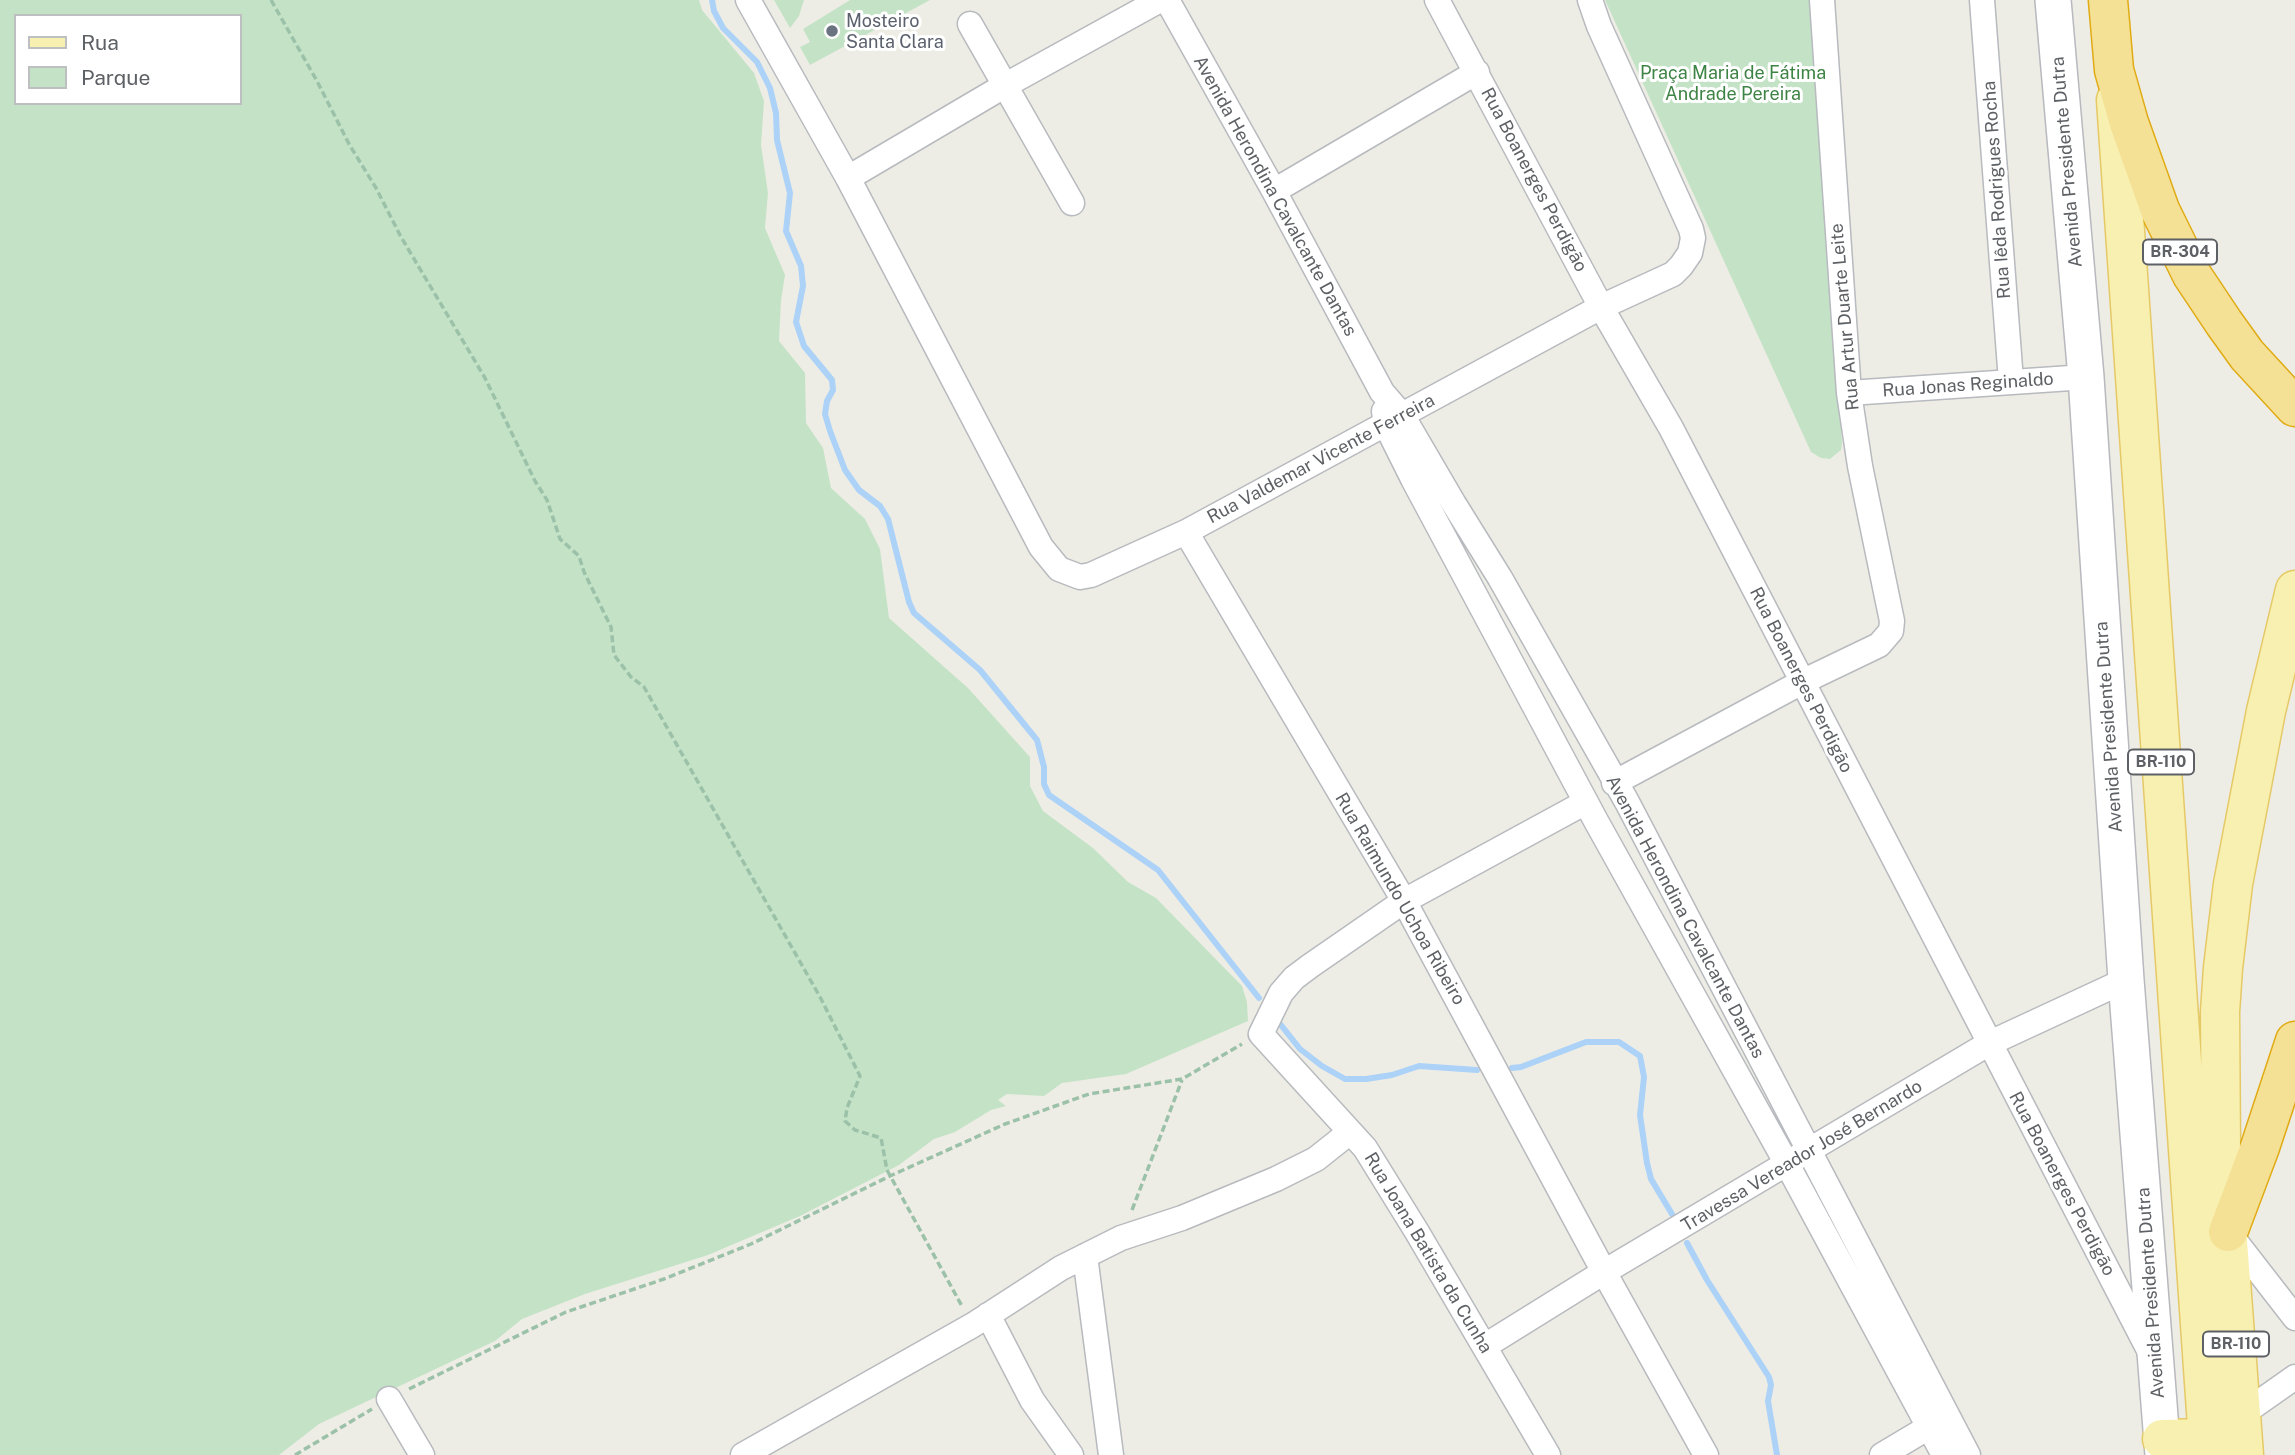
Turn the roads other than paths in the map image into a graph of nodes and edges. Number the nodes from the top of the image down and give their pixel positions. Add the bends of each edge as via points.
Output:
1 (748, 0) edge
2 (1160, 0) edge
3 (1167, 0) edge
4 (1437, 0) edge
5 (1590, 0) edge
6 (1822, 0) edge
7 (1982, 0) edge
8 (2053, 0) edge
9 (2108, 0) edge
10 (970, 24) dead end
11 (2114, 70) junction
12 (1477, 72) junction
13 (1004, 86) junction
14 (848, 178) junction
15 (1274, 191) junction
16 (1072, 203) dead end
17 (1601, 307) junction
18 (2086, 377) junction
19 (2011, 381) junction
20 (1849, 393) junction
21 (2295, 407) edge
22 (1394, 420) junction
23 (1186, 532) junction
24 (2295, 590) edge
25 (1802, 681) junction
26 (1620, 792) junction
27 (1591, 812) junction
28 (1404, 901) junction
29 (2126, 981) junction
30 (2295, 1041) edge
31 (1988, 1044) junction
32 (1350, 1132) junction
33 (1808, 1151) junction
34 (1787, 1164) junction
35 (2228, 1232) junction
36 (1085, 1256) junction
37 (1604, 1272) junction
38 (2295, 1318) edge
39 (981, 1320) junction
40 (1485, 1346) junction
41 (2157, 1365) junction
42 (2295, 1377) edge
43 (388, 1399) road end
44 (2241, 1415) junction
45 (1929, 1427) junction
46 (2208, 1446) edge
47 (2162, 1447) edge
48 (422, 1455) edge
49 (743, 1455) edge
50 (1071, 1455) edge
51 (1111, 1455) edge
52 (1548, 1455) edge
53 (1706, 1455) edge
54 (1882, 1455) edge
55 (1944, 1455) edge
56 (1968, 1455) edge
57 (2244, 1455) edge

1 - 14 street, Rua Valdemar Vicente Ferreira
2 - 13 street
3 - 15 street, Avenida Herondina Cavalcante Dantas
4 - 12 street, Rua Boanerges Perdigão
5 - 17 street, Rua Valdemar Vicente Ferreira via 1693,238 1690,253 1673,274
6 - 20 street, Rua Artur Duarte Leite
7 - 19 street, Rua Iêda Rodrigues Rocha
8 - 18 street, Avenida Presidente Dutra
9 - 11 highway, BR-110
10 - 13 street
11 - 21 highway, BR-304 via 2160,210 2192,275 2247,355
11 - 46 main road, BR-110
12 - 15 street
12 - 17 street, Rua Boanerges Perdigão
13 - 14 street
13 - 16 street
14 - 23 street, Rua Valdemar Vicente Ferreira via 1041,547 1059,569 1080,577 1091,575
15 - 22 street, Avenida Herondina Cavalcante Dantas
17 - 22 street, Rua Valdemar Vicente Ferreira
17 - 25 street, Rua Boanerges Perdigão via 1671,428
18 - 19 street, Rua Jonas Reginaldo
18 - 29 street, Avenida Presidente Dutra
19 - 20 street, Rua Jonas Reginaldo
20 - 25 street, Rua Artur Duarte Leite via 1891,631 1879,645
22 - 23 street, Rua Valdemar Vicente Ferreira
22 - 26 street, Avenida Herondina Cavalcante Dantas via 1519,610
22 - 27 street, Avenida Herondina Cavalcante Dantas via 1413,479
23 - 28 street, Rua Raimundo Uchoa Ribeiro
24 - 35 main road via 2264,722 2230,903 2220,1012
25 - 26 street
25 - 31 street, Rua Boanerges Perdigão
26 - 27 street
26 - 33 street, Avenida Herondina Cavalcante Dantas
27 - 28 street
27 - 34 street, Avenida Herondina Cavalcante Dantas
28 - 32 street, Rua Joana Batista da Cunha via 1294,978 1272,1008 1261,1034
28 - 37 street, Rua Raimundo Uchoa Ribeiro
29 - 31 street, Travessa Vereador José Bernardo
29 - 41 street, Avenida Presidente Dutra
30 - 35 highway, BR-110
31 - 33 street, Travessa Vereador José Bernardo
31 - 41 street, Rua Boanerges Perdigão
32 - 36 street via 1316,1159 1276,1179
32 - 40 street, Rua Joana Batista da Cunha via 1381,1172
33 - 34 street, Travessa Vereador José Bernardo
33 - 56 street, Avenida Herondina Cavalcante Dantas
34 - 37 street, Travessa Vereador José Bernardo
34 - 45 street, Avenida Herondina Cavalcante Dantas
35 - 38 street
35 - 44 main road, BR-110
36 - 39 street
36 - 51 street
37 - 40 street, Travessa Vereador José Bernardo
37 - 53 street, Rua Raimundo Uchoa Ribeiro
39 - 49 street
39 - 50 street
40 - 52 street, Rua Joana Batista da Cunha
41 - 47 street, Avenida Presidente Dutra
42 - 44 street
43 - 48 street
44 - 57 main road, BR-110
45 - 54 street
45 - 55 street, Avenida Herondina Cavalcante Dantas
46 - 47 main road

